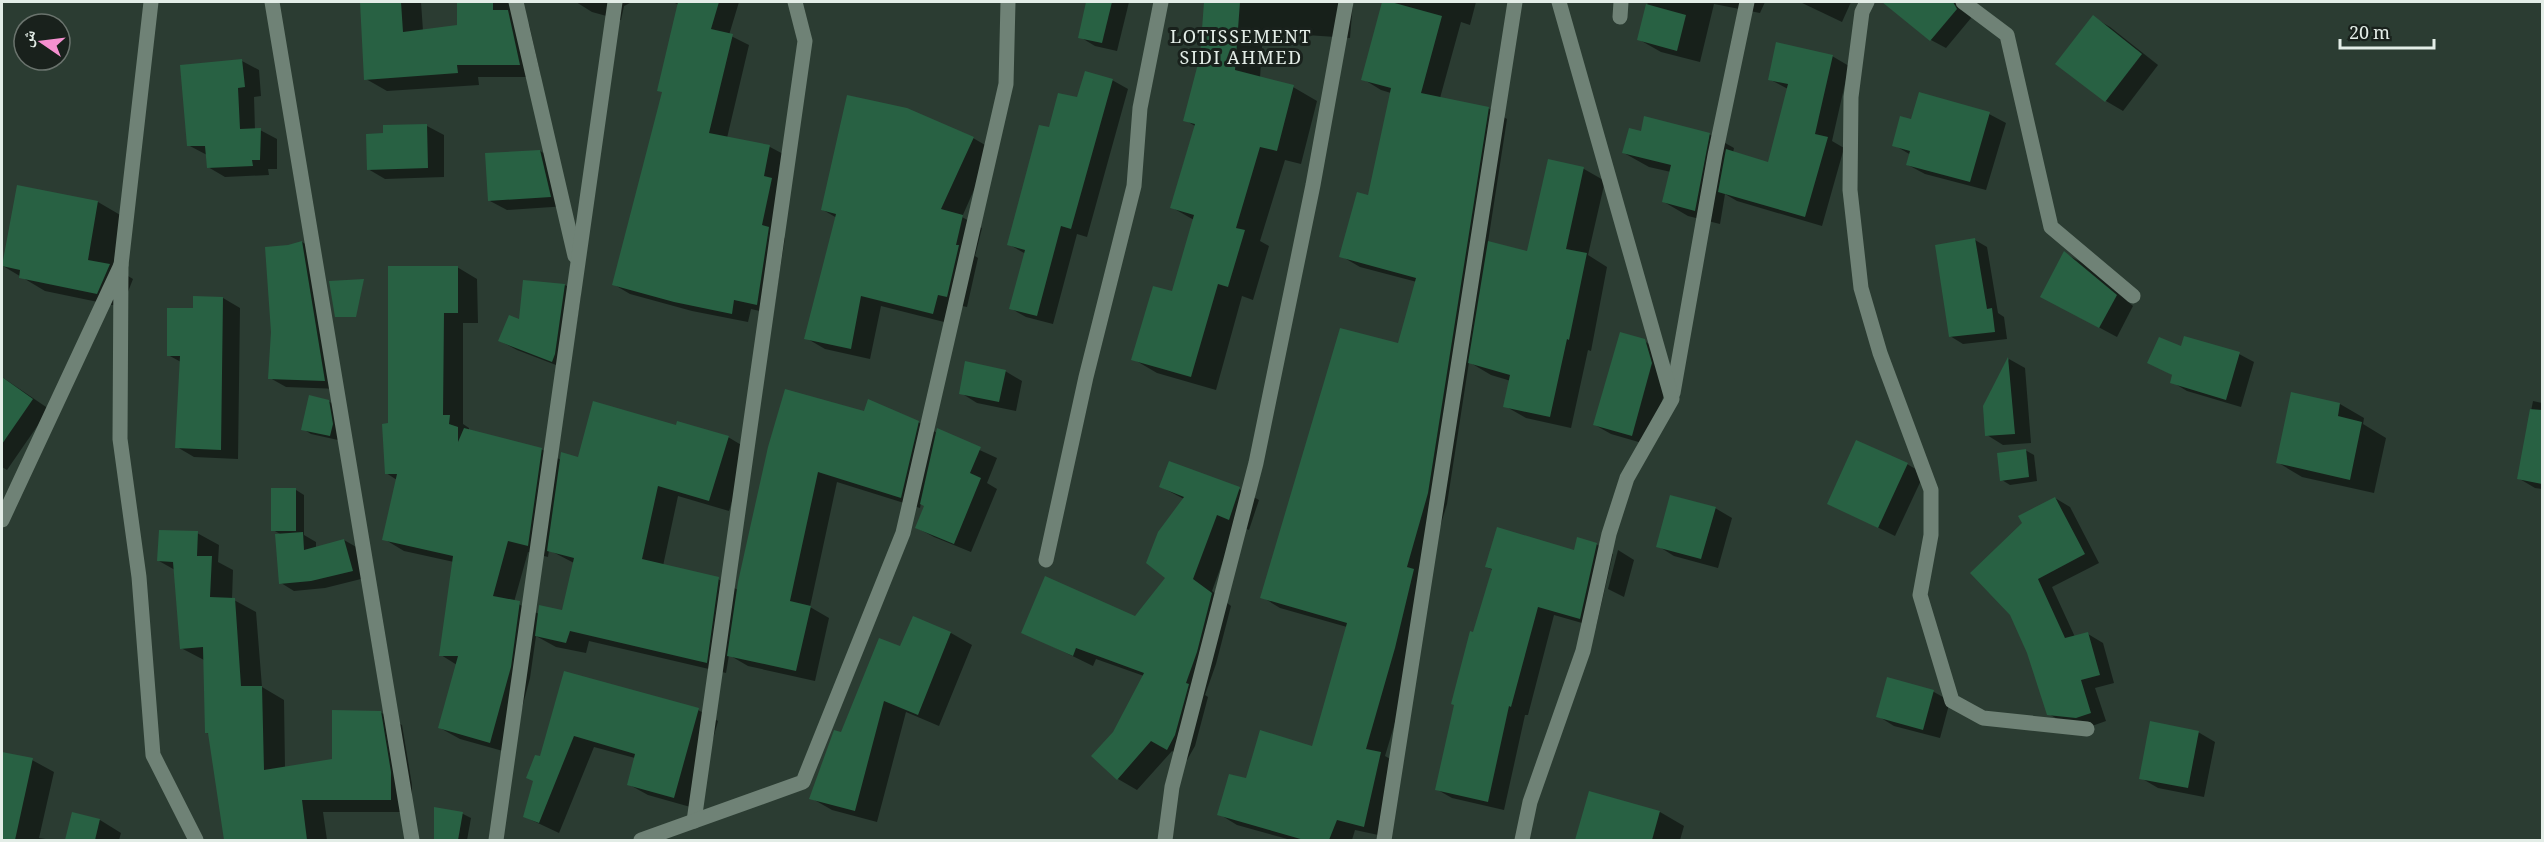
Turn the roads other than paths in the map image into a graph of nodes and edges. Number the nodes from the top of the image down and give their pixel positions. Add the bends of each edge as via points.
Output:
1 (151, 2) edge
2 (272, 2) edge
3 (516, 2) edge
4 (615, 2) edge
5 (795, 2) edge
6 (1008, 2) edge
7 (1161, 2) edge
8 (1346, 2) edge
9 (1515, 2) edge
10 (1559, 2) edge
11 (1621, 2) edge
12 (1746, 2) edge
13 (1867, 2) edge
14 (1963, 2) edge
15 (1620, 17) dead end
16 (577, 264) junction
17 (121, 265) junction
18 (2133, 296) dead end
19 (1672, 399) junction
20 (2, 520) edge
21 (1046, 560) dead end
22 (2087, 729) dead end
23 (694, 821) junction
24 (195, 840) edge
25 (412, 840) edge
26 (496, 840) edge
27 (640, 840) edge
28 (1165, 840) edge
29 (1384, 840) edge
30 (1522, 840) edge

1 - 17 street
2 - 25 street
3 - 16 street
4 - 16 street
5 - 23 street via 805,41
6 - 23 street via 1006,84 903,533 803,782
7 - 21 street via 1140,108 1134,186
8 - 28 street via 1256,464 1172,787
9 - 29 street
10 - 19 street
11 - 15 street
12 - 19 street
13 - 22 street via 1862,12 1851,97 1850,190 1861,288 1880,352 1931,490 1931,535 1920,595 1942,669 1952,701 1983,718
14 - 18 street via 2007,35 2051,227
16 - 26 street
17 - 20 street
17 - 24 street via 120,439 139,577 153,755
19 - 30 street via 1627,478 1583,651 1530,802
23 - 27 street

